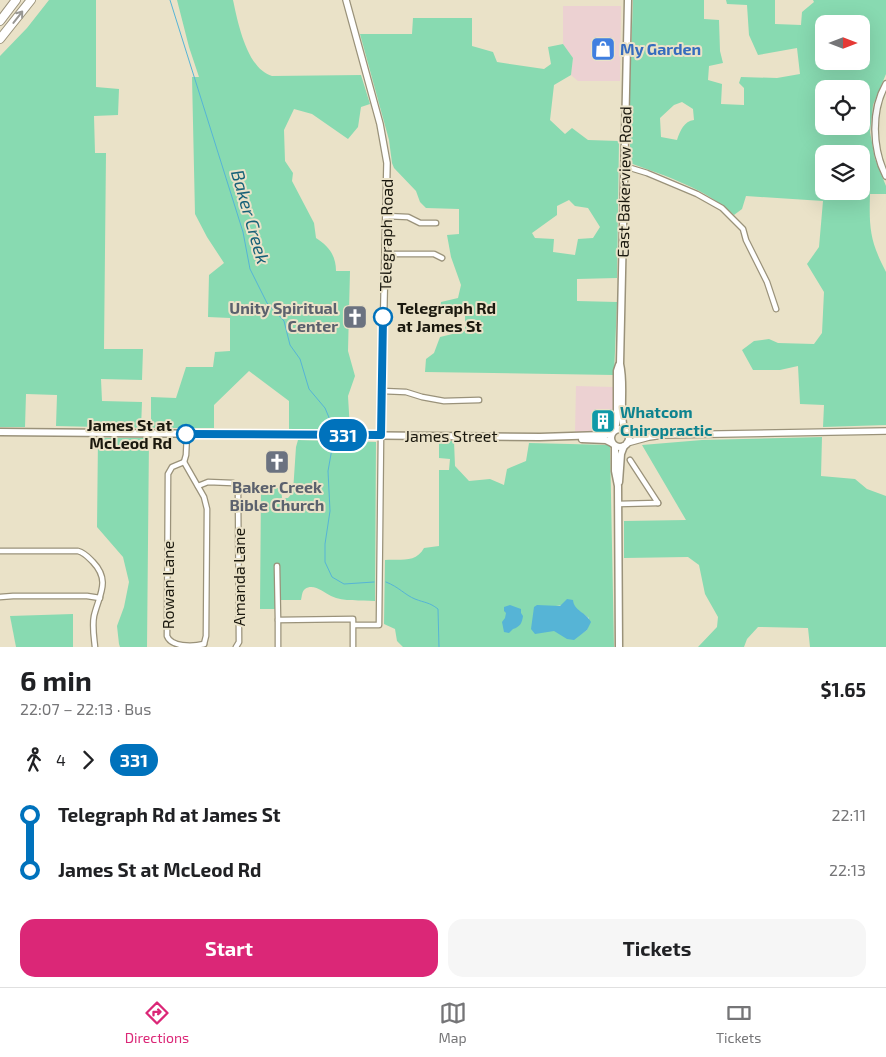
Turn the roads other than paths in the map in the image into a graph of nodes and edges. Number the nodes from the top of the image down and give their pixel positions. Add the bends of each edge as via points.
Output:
1 (16, 0) edge
2 (31, 0) edge
3 (346, 0) edge
4 (628, 0) edge
5 (0, 21) edge
6 (0, 39) edge
7 (886, 84) edge
8 (624, 166) junction
9 (886, 176) edge
10 (386, 216) junction
11 (436, 223) dead end
12 (385, 254) junction
13 (442, 258) dead end
14 (776, 309) dead end
15 (620, 364) junction
16 (382, 391) junction
17 (478, 400) dead end
18 (614, 431) junction
19 (886, 431) edge
20 (0, 432) edge
21 (626, 432) junction
22 (187, 434) junction
23 (381, 435) junction
24 (571, 436) junction
25 (649, 437) junction
26 (613, 444) junction
27 (626, 445) junction
28 (630, 460) dead end
29 (184, 462) junction
30 (198, 486) junction
31 (618, 486) junction
32 (618, 504) junction
33 (0, 551) edge
34 (278, 566) dead end
35 (0, 597) edge
36 (100, 598) junction
37 (278, 620) junction
38 (354, 625) junction
39 (204, 644) junction
40 (238, 646) edge
41 (95, 647) edge
42 (211, 647) edge
43 (278, 647) edge
44 (353, 647) edge
45 (619, 647) edge

1 - 5 highway
6 -> 2 highway
3 - 10 street, Telegraph Road via 384,140
4 - 8 main road, East Bakerview Road
7 - 9 street via 877,110 875,134
8 - 14 street via 656,176 722,208 743,229
8 - 15 main road, East Bakerview Road
10 - 11 street
10 - 12 street, Telegraph Road
12 - 13 street via 434,254
12 - 16 street, Telegraph Road
15 - 18 main road, East Bakerview Road
15 - 21 main road, East Bakerview Road via 622,419
16 - 17 street via 406,392 444,401
16 - 23 street, Telegraph Road
18 - 21 main road, James Street
18 - 24 main road, James Street via 603,435
18 - 26 main road, East Bakerview Road via 611,437
19 - 25 street
20 - 22 main road, James Street
21 - 25 street
21 - 27 main road, East Bakerview Road
22 - 23 main road, James Street
22 - 29 street
23 - 24 main road, James Street
23 - 38 street, Telegraph Road via 379,625
24 - 26 main road, James Street via 606,440
25 - 27 street
26 - 27 main road, James Street
26 - 31 main road
27 - 31 main road
28 - 32 street via 658,503
29 - 30 street
29 - 39 street, Rowan Lane via 172,467 168,474 167,636 176,646
30 - 39 street via 207,509
30 - 40 street, Amanda Lane via 208,482 233,483 238,489
31 - 32 main road
32 - 45 main road
33 - 36 street via 85,553 100,569 103,588
34 - 37 street
35 - 36 street
36 - 41 street via 94,618
37 - 38 street via 353,619
37 - 43 street
38 - 44 street
39 - 42 street

